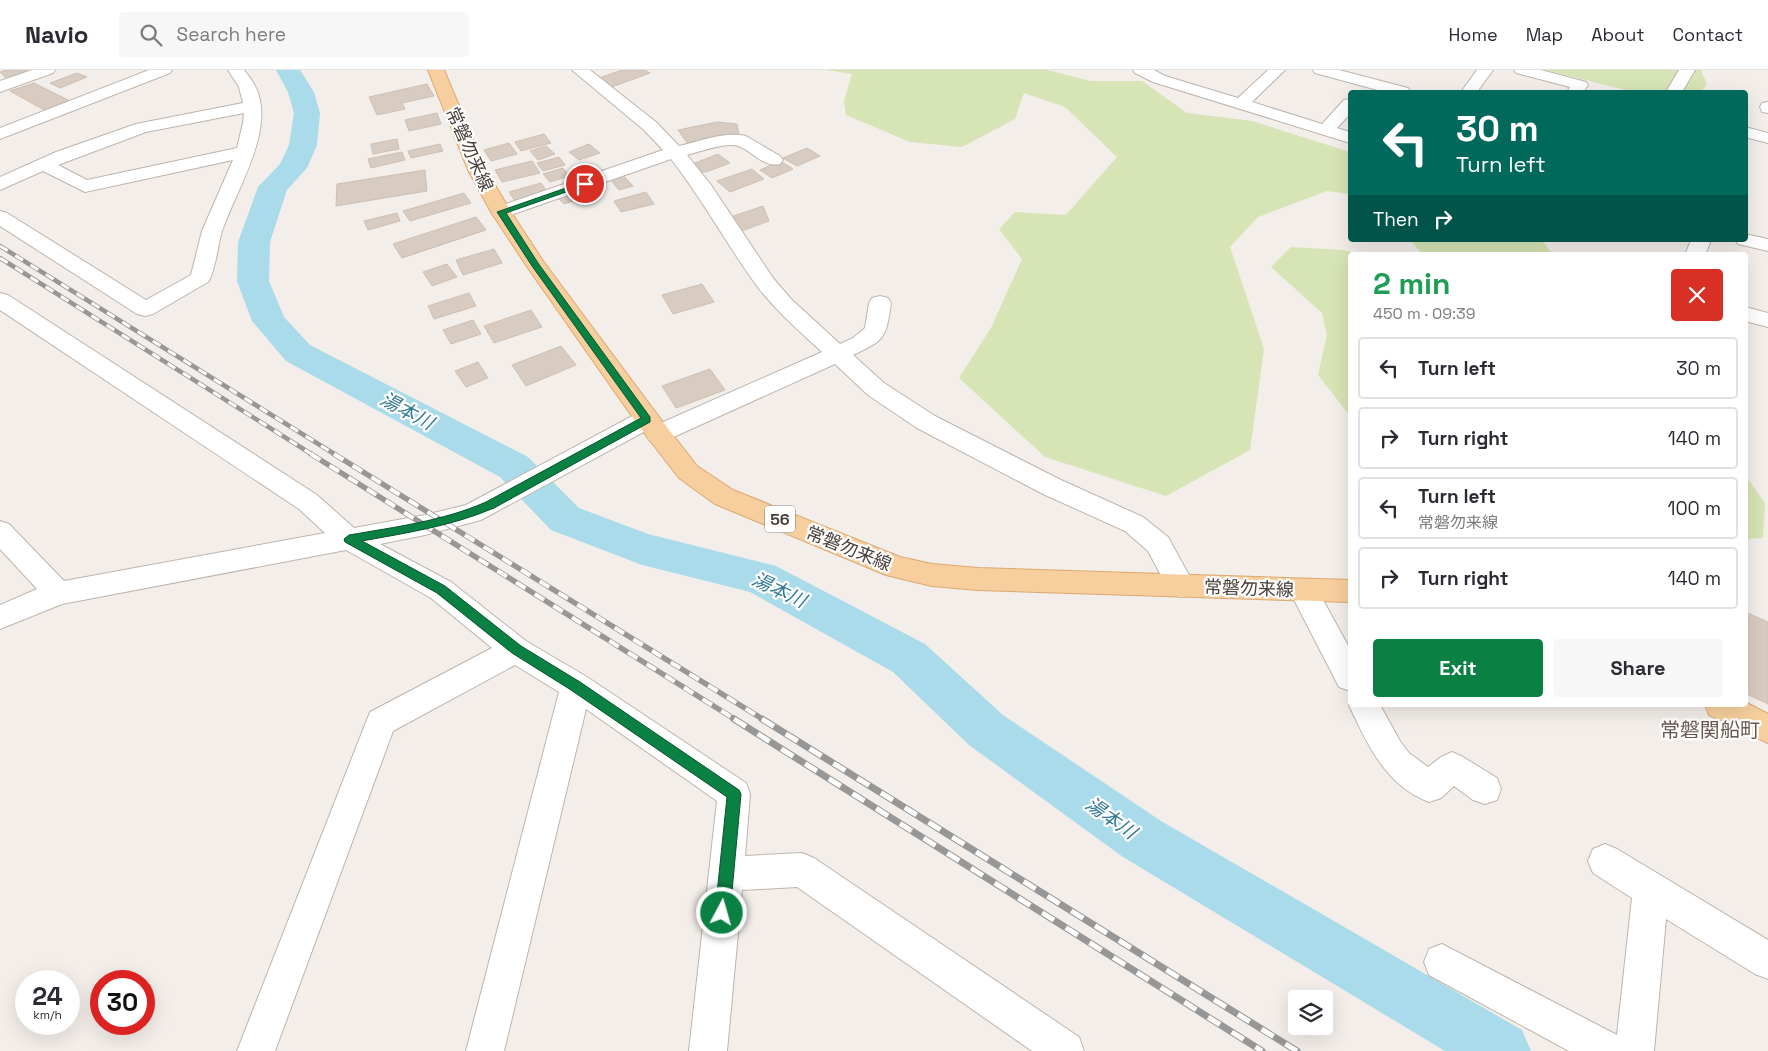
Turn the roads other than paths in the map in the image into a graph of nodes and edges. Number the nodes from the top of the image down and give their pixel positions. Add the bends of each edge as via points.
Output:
1 (47, 70) edge
2 (164, 70) edge
3 (236, 70) edge
4 (436, 70) edge
5 (580, 70) edge
6 (1141, 70) edge
7 (1277, 70) edge
8 (1321, 70) edge
9 (1382, 70) edge
10 (1485, 70) edge
11 (1522, 70) edge
12 (1687, 70) edge
13 (1165, 74) edge
14 (0, 87) edge
15 (1365, 88) edge
16 (1384, 90) edge
17 (1470, 90) edge
18 (1576, 90) edge
19 (1675, 90) edge
20 (1240, 105) junction
21 (252, 106) junction
22 (1348, 106) edge
23 (1326, 130) junction
24 (1748, 133) edge
25 (0, 134) edge
26 (1348, 137) edge
27 (1768, 138) edge
28 (246, 152) junction
29 (675, 152) junction
30 (774, 160) dead end
31 (43, 164) junction
32 (0, 184) edge
33 (501, 212) junction
34 (0, 217) edge
35 (1748, 241) edge
36 (1768, 245) edge
37 (880, 303) dead end
38 (4, 306) edge
39 (1748, 315) edge
40 (1768, 320) edge
41 (836, 354) junction
42 (652, 426) junction
43 (0, 531) edge
44 (349, 539) junction
45 (1181, 586) junction
46 (1303, 590) junction
47 (1348, 591) edge
48 (58, 592) junction
49 (0, 617) edge
50 (516, 650) junction
51 (1348, 674) edge
52 (576, 686) junction
53 (1365, 707) edge
54 (1724, 707) edge
55 (1768, 728) edge
56 (1485, 789) dead end
57 (1605, 860) dead end
58 (726, 874) junction
59 (1651, 889) junction
60 (1768, 961) edge
61 (1442, 962) dead end
62 (256, 1051) edge
63 (485, 1051) edge
64 (708, 1051) edge
65 (1065, 1051) edge
66 (1608, 1051) edge
67 (1635, 1051) edge

1 - 14 street
2 - 25 street
3 - 21 street via 243,77
4 - 33 main road, 常磐勿来線 / 56 via 477,170
5 - 29 street via 650,126
6 - 13 street
7 - 20 street
8 - 15 street
9 - 15 street
10 - 17 street
11 - 18 street via 1580,85
12 - 19 street
13 - 20 street
15 - 16 street
20 - 23 street
21 - 28 street via 251,138
21 - 31 street via 142,128
22 - 23 street
23 - 26 street
24 - 27 street
28 - 31 street via 85,186
28 - 34 street via 218,214 205,252 201,278 145,308
29 - 30 street via 740,140
29 - 33 street
29 - 41 street via 704,189 765,282 783,304
31 - 32 street
33 - 42 main road, 常磐勿来線 / 56
35 - 36 street
37 - 41 street via 876,331
38 - 44 street via 308,502
39 - 40 street
41 - 42 street
41 - 45 street via 876,389 926,422 1052,487 1134,524 1158,544
42 - 44 street via 571,460 472,513
42 - 45 main road, 常磐勿来線 / 56 via 688,472 724,497 896,567 932,575 978,579
43 - 48 street
44 - 48 street
44 - 50 street via 441,590
45 - 46 main road, 常磐勿来線 / 56
46 - 47 main road, 常磐勿来線 / 56
46 - 51 street
48 - 49 street
50 - 52 street
50 - 62 street via 381,722
52 - 58 street via 734,794
52 - 63 street
53 - 56 street via 1388,751 1429,787 1452,767
54 - 55 main road
57 - 59 street
58 - 64 street
58 - 65 street via 802,870
59 - 60 street
59 - 67 street
61 - 66 street

